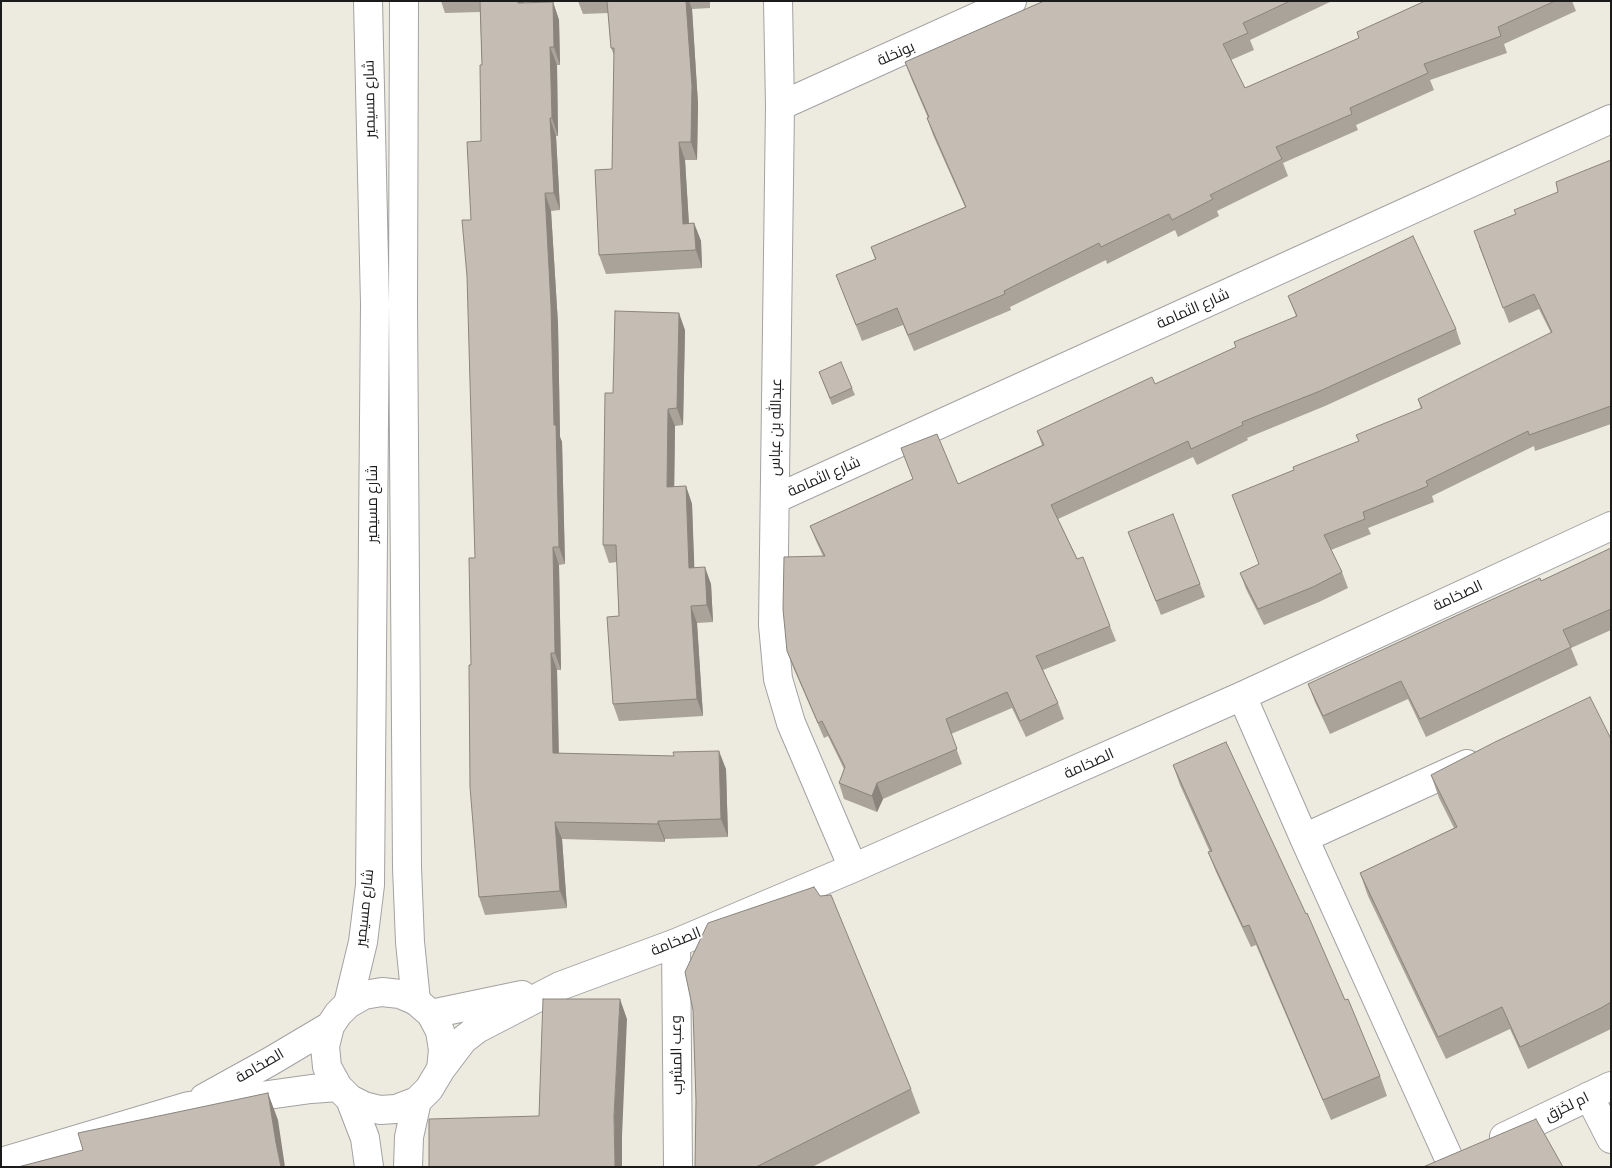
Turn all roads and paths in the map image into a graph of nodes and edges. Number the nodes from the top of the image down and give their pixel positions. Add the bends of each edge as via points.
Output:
1 (778, 1) edge
2 (1012, 1) edge
3 (368, 3) edge
4 (404, 4) edge
5 (780, 106) junction
6 (1611, 119) edge
7 (375, 304) junction
8 (403, 305) junction
9 (775, 499) junction
10 (1611, 526) edge
11 (1242, 696) junction
12 (1491, 753) edge
13 (1304, 838) junction
14 (853, 868) junction
15 (676, 943) junction
16 (560, 986) junction
17 (348, 1004) junction
18 (423, 1008) junction
19 (330, 1026) junction
20 (441, 1069) junction
21 (1600, 1091) edge
22 (344, 1093) junction
23 (417, 1101) junction
24 (190, 1106) junction
25 (1611, 1139) edge
26 (1, 1162) edge
27 (1446, 1165) edge
28 (369, 1167) edge
29 (408, 1167) edge
30 (678, 1167) edge

1 - 5 street, عبدالله بن عباس
2 - 5 street, بونخلة
3 - 4 street
3 - 7 street, شارع مسيمير
4 - 8 street, شارع مسيمير
5 - 9 street, عبدالله بن عباس
6 - 9 street, شارع الثمامة
7 - 8 street
7 - 17 street, شارع مسيمير via 370,885
8 - 18 street, شارع مسيمير via 407,867 410,942
9 - 14 street, عبدالله بن عباس via 772,625 778,679 791,723
10 - 11 street, الصخامة
11 - 13 street
11 - 14 street, الصخامة
12 - 13 street
13 - 27 street
14 - 15 street, الصخامة
15 - 16 street, الصخامة
15 - 30 street, وعب المشرب
16 - 18 street, الصخامة
16 - 20 street, الصخامة via 477,1029 463,1040
17 - 18 street via 364,995 382,992 400,994
17 - 19 street
18 - 20 street via 440,1031
19 - 22 street via 325,1046 327,1067
19 - 24 street, الصخامة
20 - 23 street
21 - 25 street
21 - 27 street, ام لخَرَق
22 - 23 street via 364,1106 380,1110 396,1109
22 - 24 street, الصخامة via 311,1088
22 - 28 street via 365,1138
23 - 29 street via 409,1137
24 - 26 street, الصخامة

